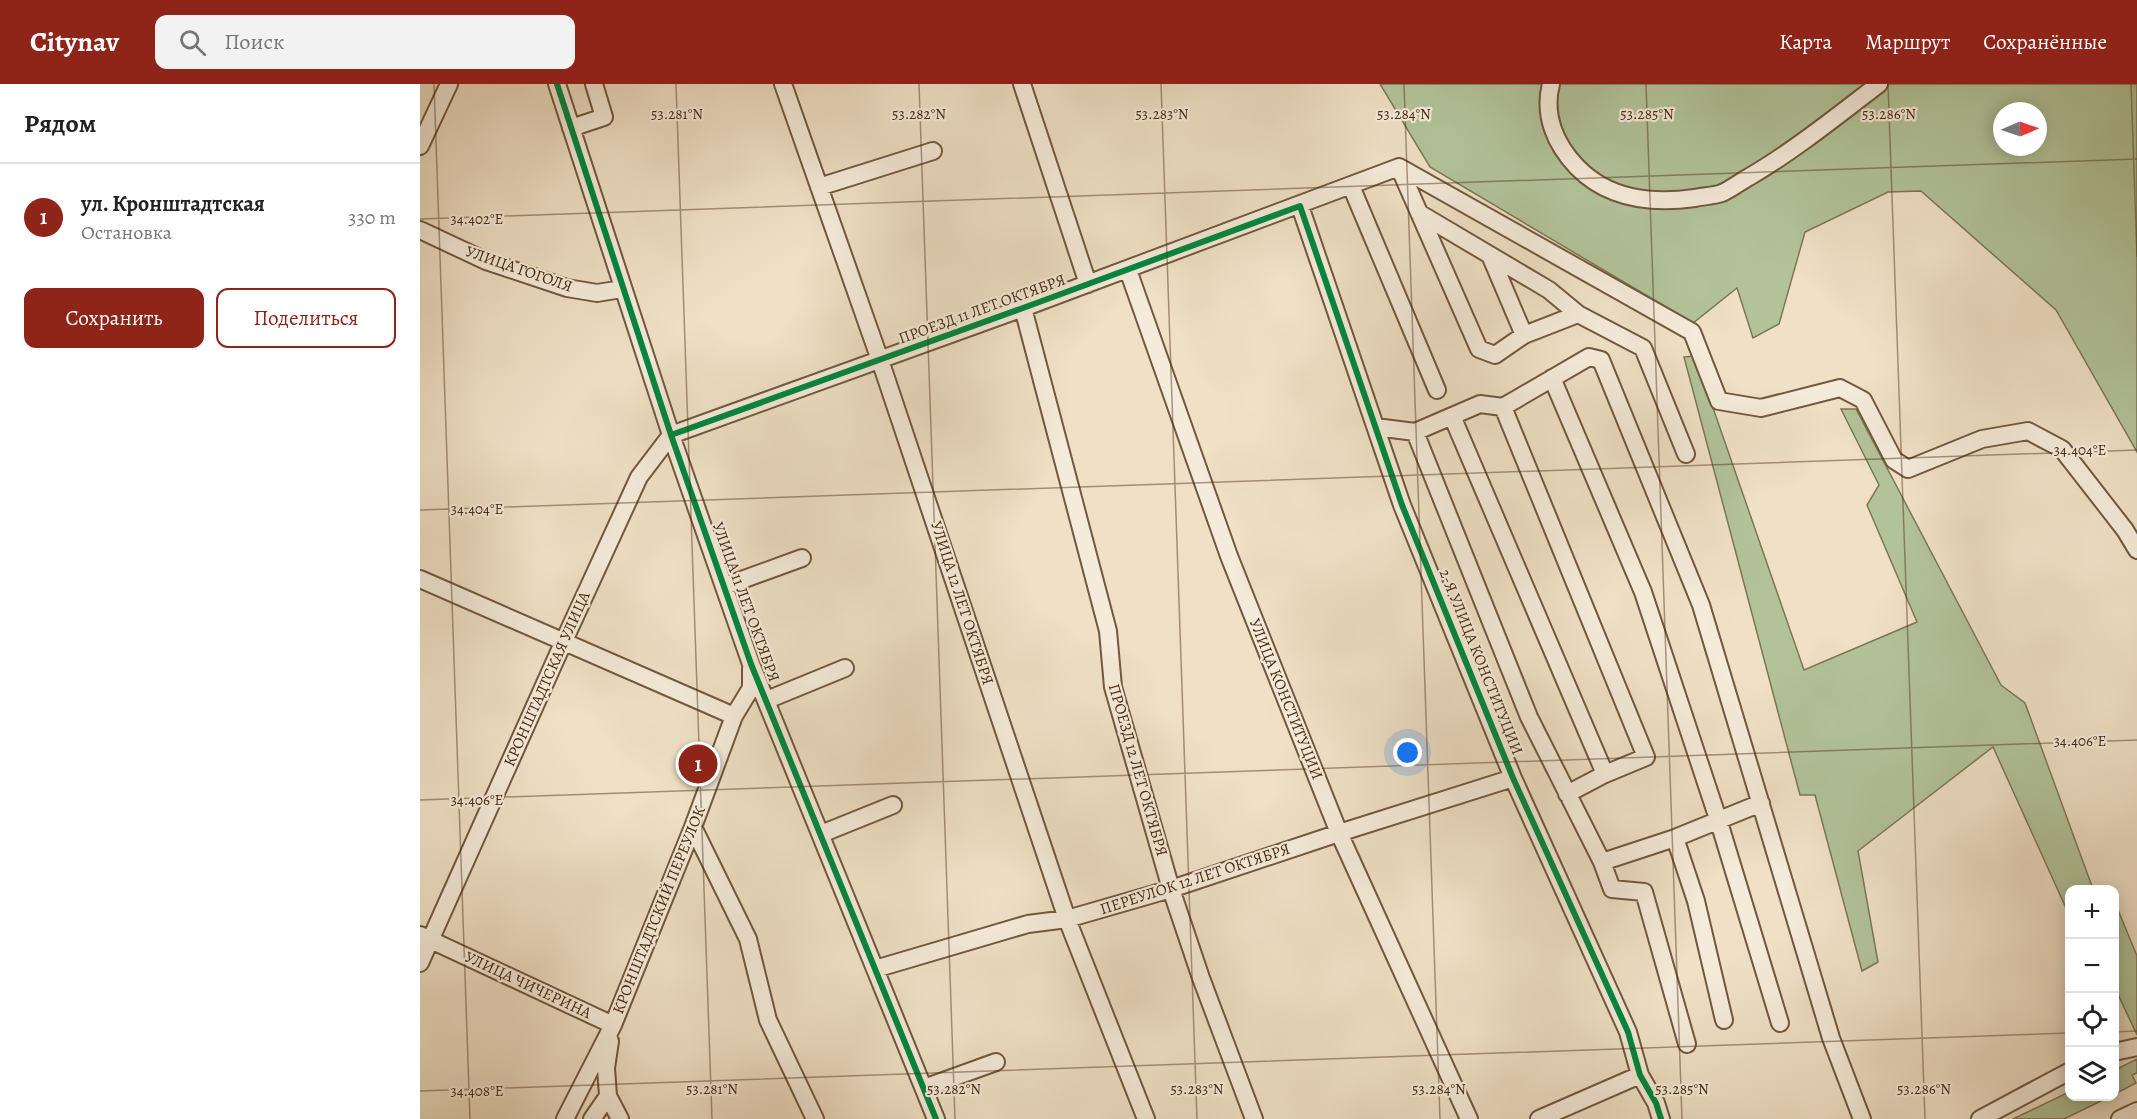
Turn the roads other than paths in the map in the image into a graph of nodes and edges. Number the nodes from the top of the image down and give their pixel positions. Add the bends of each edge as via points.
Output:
1 (449, 84) edge
2 (557, 84) edge
3 (594, 84) edge
4 (783, 84) edge
5 (1022, 84) edge
6 (1551, 84) edge
7 (1880, 84) edge
8 (571, 128) junction
9 (420, 146) edge
10 (933, 151) dead end
11 (1399, 167) junction
12 (1351, 186) junction
13 (819, 188) junction
14 (1300, 206) junction
15 (1419, 213) junction
16 (420, 230) edge
17 (1490, 255) junction
18 (1128, 270) junction
19 (1088, 285) junction
20 (622, 289) junction
21 (1023, 308) junction
22 (1578, 314) junction
23 (1524, 335) junction
24 (880, 360) junction
25 (1552, 378) junction
26 (1437, 390) dead end
27 (1503, 407) junction
28 (1452, 416) junction
29 (1376, 427) junction
30 (1415, 432) junction
31 (671, 435) junction
32 (1686, 453) dead end
33 (2137, 550) edge
34 (802, 558) dead end
35 (420, 579) edge
36 (725, 586) junction
37 (562, 643) junction
38 (751, 664) junction
39 (845, 669) dead end
40 (767, 699) junction
41 (734, 716) junction
42 (1605, 774) junction
43 (1513, 778) junction
44 (1567, 794) junction
45 (1761, 803) junction
46 (893, 805) dead end
47 (1719, 822) junction
48 (693, 827) junction
49 (1339, 832) junction
50 (821, 834) junction
51 (1676, 838) junction
52 (1602, 862) junction
53 (1172, 889) junction
54 (1067, 919) junction
55 (425, 937) edge
56 (420, 963) edge
57 (875, 969) junction
58 (1724, 1020) dead end
59 (1780, 1023) dead end
60 (613, 1025) junction
61 (1687, 1044) dead end
62 (2137, 1047) edge
63 (2119, 1051) edge
64 (996, 1062) dead end
65 (2065, 1074) edge
66 (1640, 1075) junction
67 (924, 1088) junction
68 (608, 1096) junction
69 (2137, 1111) edge
70 (565, 1119) edge
71 (592, 1119) edge
72 (620, 1119) edge
73 (815, 1119) edge
74 (936, 1119) edge
75 (1146, 1119) edge
76 (1254, 1119) edge
77 (1470, 1119) edge
78 (1539, 1119) edge
79 (1661, 1119) edge
80 (1862, 1119) edge
81 (1980, 1119) edge
82 (2120, 1119) edge

1 - 9 street
2 - 8 street, УЛИЦА 11 ЛЕТ ОКТЯБРЯ
3 - 8 street via 604,117
4 - 13 street, УЛИЦА 12 ЛЕТ ОКТЯБРЯ
5 - 19 street
6 - 7 street via 1548,98 1552,131 1565,154 1587,177 1624,196 1647,201 1720,194 1774,162
8 - 20 street, УЛИЦА 11 ЛЕТ ОКТЯБРЯ
10 - 13 street
11 - 12 street, ПРОЕЗД 11 ЛЕТ ОКТЯБРЯ
11 - 15 street
11 - 33 street via 1692,332 1719,401 1761,408 1840,388 1863,400 1894,460 1908,469 1982,439 2028,431 2062,449 2126,530
12 - 14 street, ПРОЕЗД 11 ЛЕТ ОКТЯБРЯ
12 - 26 street
13 - 24 street, УЛИЦА 12 ЛЕТ ОКТЯБРЯ
14 - 18 street, ПРОЕЗД 11 ЛЕТ ОКТЯБРЯ
14 - 29 street, 2-Я УЛИЦА КОНСТИТУЦИИ
15 - 17 street
15 - 23 street via 1479,350 1495,355
16 - 20 street, УЛИЦА ГОГОЛЯ via 486,261 567,288 597,293
17 - 22 street via 1549,290
17 - 23 street
18 - 19 street, ПРОЕЗД 11 ЛЕТ ОКТЯБРЯ
18 - 49 street, УЛИЦА КОНСТИТУЦИИ via 1229,556
19 - 21 street, ПРОЕЗД 11 ЛЕТ ОКТЯБРЯ
20 - 31 street, УЛИЦА 11 ЛЕТ ОКТЯБРЯ
21 - 24 street, ПРОЕЗД 11 ЛЕТ ОКТЯБРЯ
21 - 53 street, ПРОЕЗД 12 ЛЕТ ОКТЯБРЯ via 1108,631 1113,687
22 - 23 street
22 - 32 street via 1643,348
24 - 31 street, ПРОЕЗД 11 ЛЕТ ОКТЯБРЯ
24 - 54 street, УЛИЦА 12 ЛЕТ ОКТЯБРЯ
25 - 27 street
25 - 45 street via 1589,357 1601,360 1701,605
25 - 47 street via 1643,592
27 - 28 street via 1480,404
27 - 42 street via 1646,757
28 - 30 street
28 - 42 street
29 - 30 street
29 - 43 street, 2-Я УЛИЦА КОНСТИТУЦИИ via 1402,505
30 - 44 street via 1529,717
31 - 36 street, УЛИЦА 11 ЛЕТ ОКТЯБРЯ
31 - 37 street, КРОНШТАДТСКАЯ УЛИЦА via 639,477
34 - 36 street
35 - 37 street
36 - 38 street, УЛИЦА 11 ЛЕТ ОКТЯБРЯ
37 - 41 street
37 - 55 street, КРОНШТАДТСКАЯ УЛИЦА
38 - 40 street, УЛИЦА 11 ЛЕТ ОКТЯБРЯ
38 - 41 street, КРОНШТАДТСКИЙ ПЕРЕУЛОК via 751,688
39 - 40 street
40 - 50 street, УЛИЦА 11 ЛЕТ ОКТЯБРЯ
41 - 48 street, КРОНШТАДТСКИЙ ПЕРЕУЛОК
42 - 44 street
43 - 49 street, ПЕРЕУЛОК 12 ЛЕТ ОКТЯБРЯ
43 - 66 street, 2-Я УЛИЦА КОНСТИТУЦИИ via 1628,1032
44 - 52 street
45 - 47 street
45 - 80 street via 1831,1038
46 - 50 street
47 - 51 street
47 - 59 street
48 - 60 street, КРОНШТАДТСКИЙ ПЕРЕУЛОК
48 - 73 street via 748,939 768,1020
49 - 53 street, ПЕРЕУЛОК 12 ЛЕТ ОКТЯБРЯ
49 - 77 street, УЛИЦА КОНСТИТУЦИИ
50 - 57 street, УЛИЦА 11 ЛЕТ ОКТЯБРЯ
51 - 52 street
51 - 58 street via 1696,901
52 - 61 street via 1612,889 1644,892
53 - 54 street, ПЕРЕУЛОК 12 ЛЕТ ОКТЯБРЯ
53 - 76 street, ПРОЕЗД 12 ЛЕТ ОКТЯБРЯ
54 - 57 street, ПЕРЕУЛОК 12 ЛЕТ ОКТЯБРЯ via 1028,924
54 - 75 street, УЛИЦА 12 ЛЕТ ОКТЯБРЯ
55 - 56 street, КРОНШТАДТСКАЯ УЛИЦА
55 - 60 street, УЛИЦА ЧИЧЕРИНА
57 - 67 street, УЛИЦА 11 ЛЕТ ОКТЯБРЯ
60 - 68 street via 606,1068
60 - 70 street, КРОНШТАДТСКИЙ ПЕРЕУЛОК
62 - 63 street
64 - 67 street
65 - 81 street
66 - 78 street
66 - 79 street, 2-Я УЛИЦА КОНСТИТУЦИИ
67 - 74 street, УЛИЦА 11 ЛЕТ ОКТЯБРЯ
68 - 71 street
68 - 72 street
69 - 82 street

